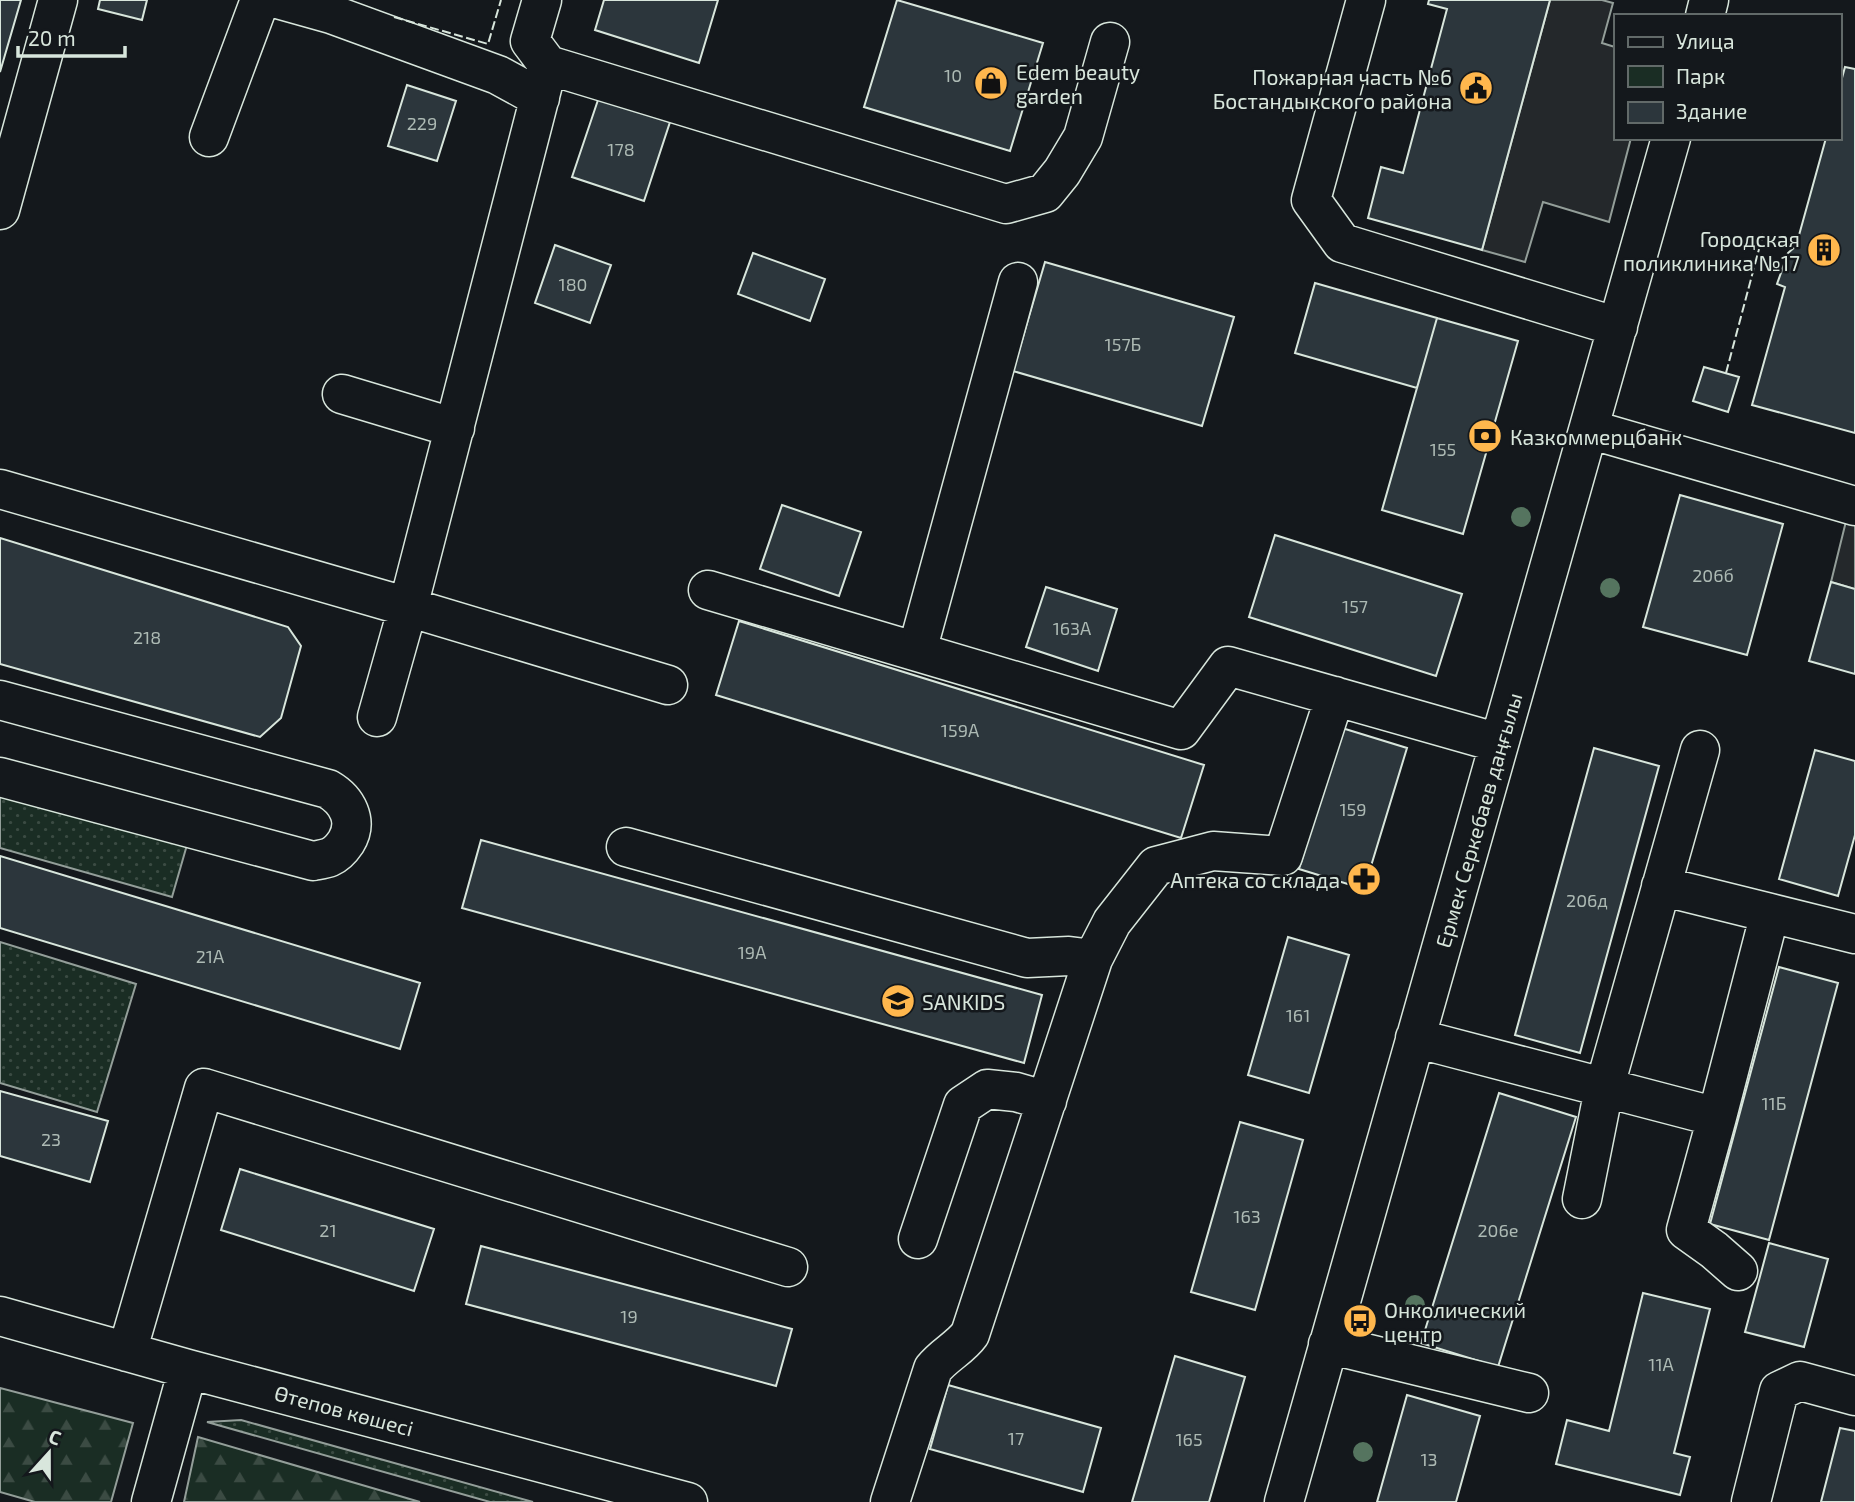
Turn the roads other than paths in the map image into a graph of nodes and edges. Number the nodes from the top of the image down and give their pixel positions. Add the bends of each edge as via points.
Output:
1 (58, 0) edge
2 (260, 0) edge
3 (281, 0) edge
4 (542, 0) edge
5 (1366, 0) edge
6 (1110, 41) dead end
7 (544, 82) junction
8 (209, 137) dead end
9 (1670, 140) edge
10 (0, 210) edge
11 (1018, 282) dead end
12 (1618, 327) junction
13 (342, 394) dead end
14 (455, 428) junction
15 (1589, 429) junction
16 (0, 489) edge
17 (1855, 506) edge
18 (708, 590) dead end
19 (408, 607) junction
20 (917, 651) junction
21 (668, 685) dead end
22 (1335, 696) junction
23 (0, 700) edge
24 (377, 717) dead end
25 (1499, 743) junction
26 (1700, 750) dead end
27 (0, 777) edge
28 (626, 847) dead end
29 (1661, 886) junction
30 (1769, 913) junction
31 (1855, 934) edge
32 (1093, 959) junction
33 (1415, 1038) junction
34 (1604, 1088) junction
35 (1046, 1101) junction
36 (1717, 1117) junction
37 (1582, 1199) dead end
38 (918, 1239) dead end
39 (788, 1267) dead end
40 (1738, 1271) dead end
41 (0, 1317) edge
42 (1328, 1344) junction
43 (127, 1352) junction
44 (188, 1369) junction
45 (1853, 1389) edge
46 (1529, 1393) dead end
47 (151, 1502) edge
48 (688, 1502) edge
49 (890, 1502) edge
50 (1284, 1502) edge
51 (1751, 1502) edge

1 - 10 street
2 - 8 street
3 - 7 street via 498,75
4 - 7 street via 530,41
5 - 12 street via 1311,200 1342,243
6 - 7 street via 1083,137 1062,172 1045,193 1006,204
7 - 14 street
9 - 12 street, Ермек Серкебаев даңғылы
11 - 20 street
12 - 15 street, Ермек Серкебаев даңғылы
13 - 14 street
14 - 19 street
15 - 17 street
15 - 25 street, Ермек Серкебаев даңғылы
16 - 19 street
18 - 20 street
19 - 21 street
19 - 24 street
20 - 22 street via 1181,730 1228,666
22 - 25 street
22 - 32 street via 1283,856 1213,851 1156,866 1112,922
23 - 27 street via 328,789 346,804 352,824 341,850 313,861
25 - 33 street, Ермек Серкебаев даңғылы
26 - 29 street
28 - 32 street via 1027,958
29 - 30 street
29 - 34 street
30 - 31 street
30 - 36 street
32 - 35 street
33 - 34 street
33 - 42 street, Ермек Серкебаев даңғылы
34 - 36 street
34 - 37 street
35 - 38 street via 987,1089 963,1105
35 - 49 street via 970,1334 933,1369
36 - 40 street via 1686,1230
39 - 43 street via 204,1088
41 - 43 street, Өтепов көшесі
42 - 46 street
42 - 50 street, Ермек Серкебаев даңғылы
43 - 44 street, Өтепов көшесі
44 - 47 street
44 - 48 street, Өтепов көшесі
45 - 51 street via 1800,1381 1779,1391

